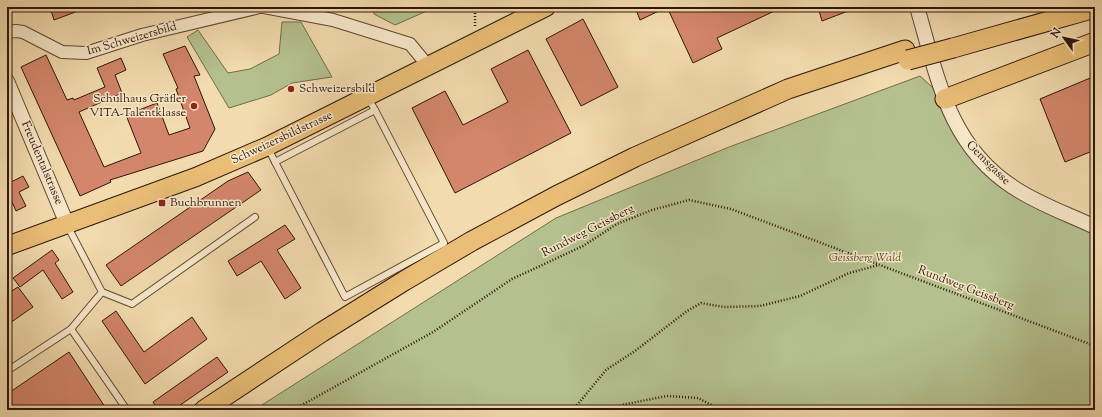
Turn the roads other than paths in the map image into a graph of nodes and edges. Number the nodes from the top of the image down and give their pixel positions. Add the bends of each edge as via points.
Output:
1 (260, 7) edge
2 (264, 7) edge
3 (546, 7) edge
4 (917, 7) edge
5 (1057, 7) edge
6 (1095, 8) edge
7 (7, 32) edge
8 (951, 42) junction
9 (1095, 42) edge
10 (429, 67) junction
11 (7, 81) edge
12 (945, 99) junction
13 (372, 104) junction
14 (268, 146) junction
15 (275, 162) junction
16 (255, 217) dead end
17 (67, 224) junction
18 (1095, 227) edge
19 (7, 246) edge
20 (102, 292) junction
21 (71, 329) junction
22 (7, 371) edge
23 (127, 410) edge
24 (204, 410) edge

1 - 7 street, Im Schweizersbild via 142,34 86,54 62,52 23,32
2 - 10 street via 333,20 410,44
3 - 10 main road, Schweizersbildstrasse
4 - 12 street, Gemsgasse
5 - 8 highway
6 - 8 highway
8 - 24 highway via 788,89 591,178 472,241 322,332
9 - 12 highway
10 - 13 main road, Schweizersbildstrasse
11 - 17 street, Freudentalstrasse
12 - 18 street, Gemsgasse via 964,139 995,173 1027,196
13 - 14 main road, Schweizersbildstrasse
13 - 15 lane
13 - 15 lane via 444,243 345,297
14 - 15 lane
14 - 17 main road, Schweizersbildstrasse via 196,177
16 - 20 lane via 132,304
17 - 19 main road, Schweizersbildstrasse
17 - 20 lane
20 - 21 lane
21 - 22 lane
21 - 23 lane

